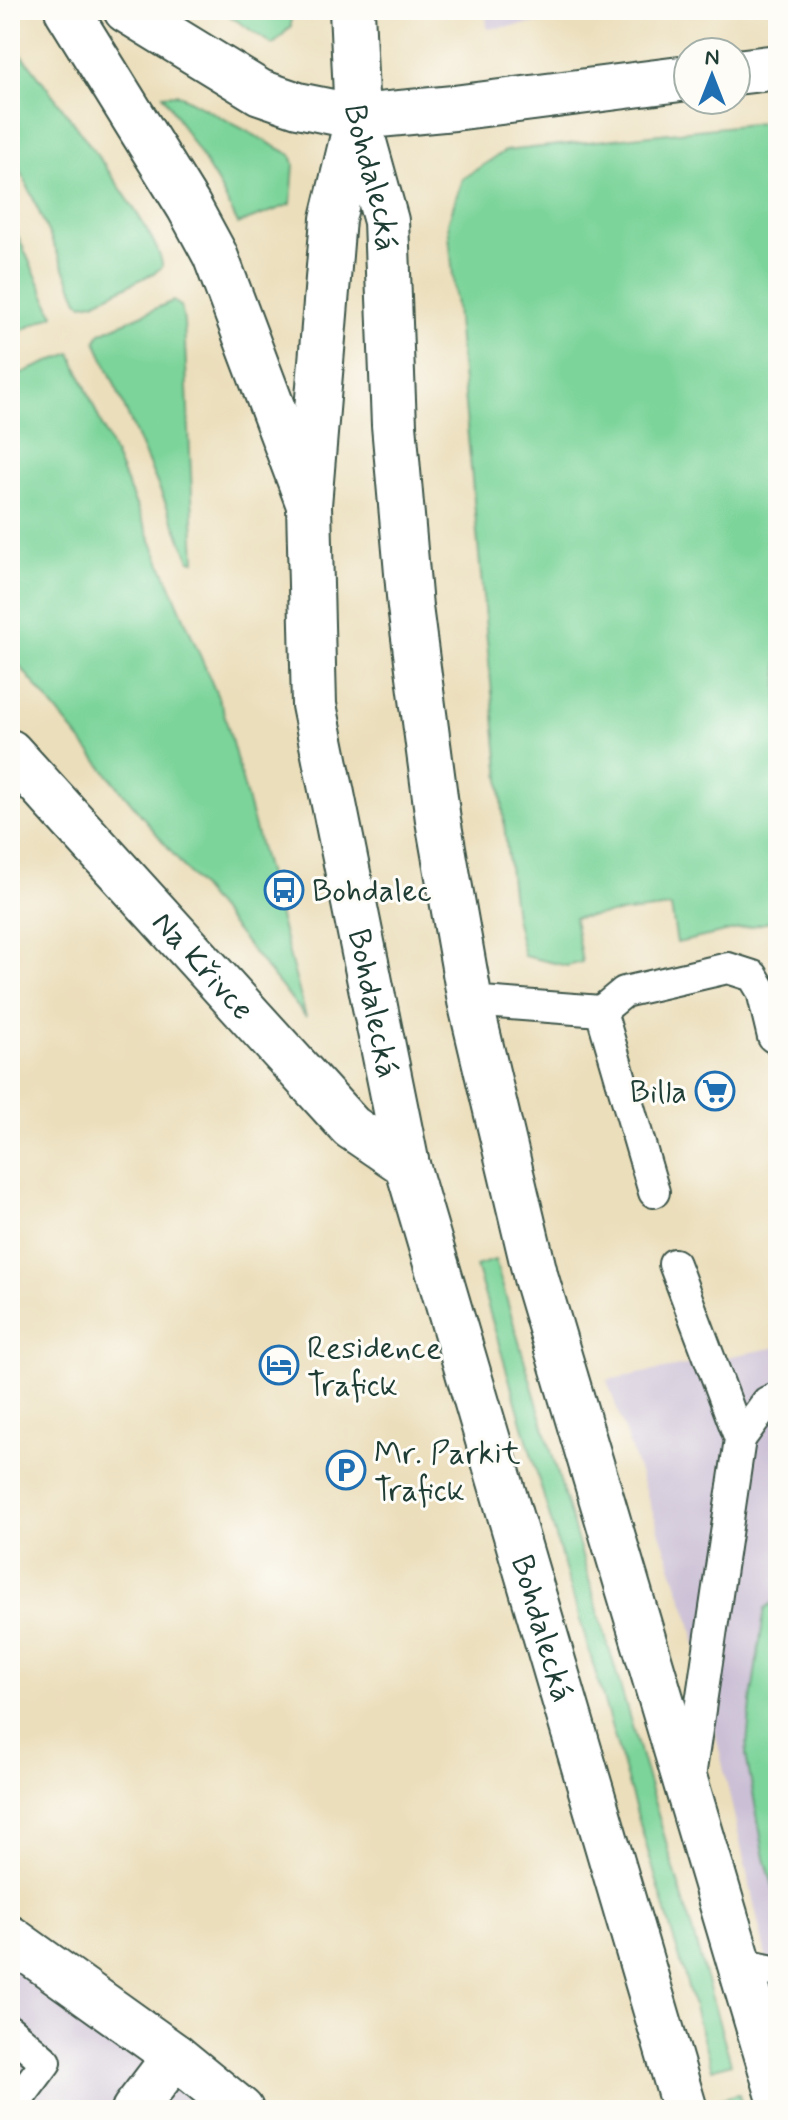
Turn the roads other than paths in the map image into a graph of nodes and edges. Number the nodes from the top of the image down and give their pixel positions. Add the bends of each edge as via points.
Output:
1 (67, 10) edge
2 (126, 10) edge
3 (352, 10) edge
4 (778, 67) edge
5 (752, 70) edge
6 (672, 80) edge
7 (357, 117) junction
8 (309, 505) junction
9 (10, 752) edge
10 (470, 1001) junction
11 (601, 1011) junction
12 (773, 1037) dead end
13 (407, 1165) junction
14 (654, 1192) dead end
15 (674, 1264) dead end
16 (778, 1397) edge
17 (740, 1439) junction
18 (688, 1791) junction
19 (10, 1938) edge
20 (759, 1968) edge
21 (10, 2031) edge
22 (175, 2056) junction
23 (778, 2093) edge
24 (10, 2110) edge
25 (134, 2110) edge
26 (241, 2110) edge
27 (685, 2110) edge

1 - 8 main road via 215,255
2 - 7 main road via 260,92
3 - 7 main road
4 - 5 main road
6 - 7 main road
7 - 8 main road, Bohdalecká via 333,219
7 - 10 main road, Bohdalecká via 386,221 394,425 410,607 438,820
8 - 13 main road, Bohdalecká via 314,705
9 - 13 main road, Na Křivce via 351,1127
10 - 11 lane
10 - 18 main road, Bohdalecká via 525,1240
11 - 12 lane via 624,992 728,968 753,976
11 - 14 lane
13 - 27 main road, Bohdalecká
15 - 17 lane
16 - 17 lane via 767,1402
17 - 18 lane
18 - 20 main road, Bohdalecká
19 - 22 main road
20 - 23 main road, Bohdalecká
21 - 24 lane via 46,2062
22 - 25 main road
22 - 26 main road

